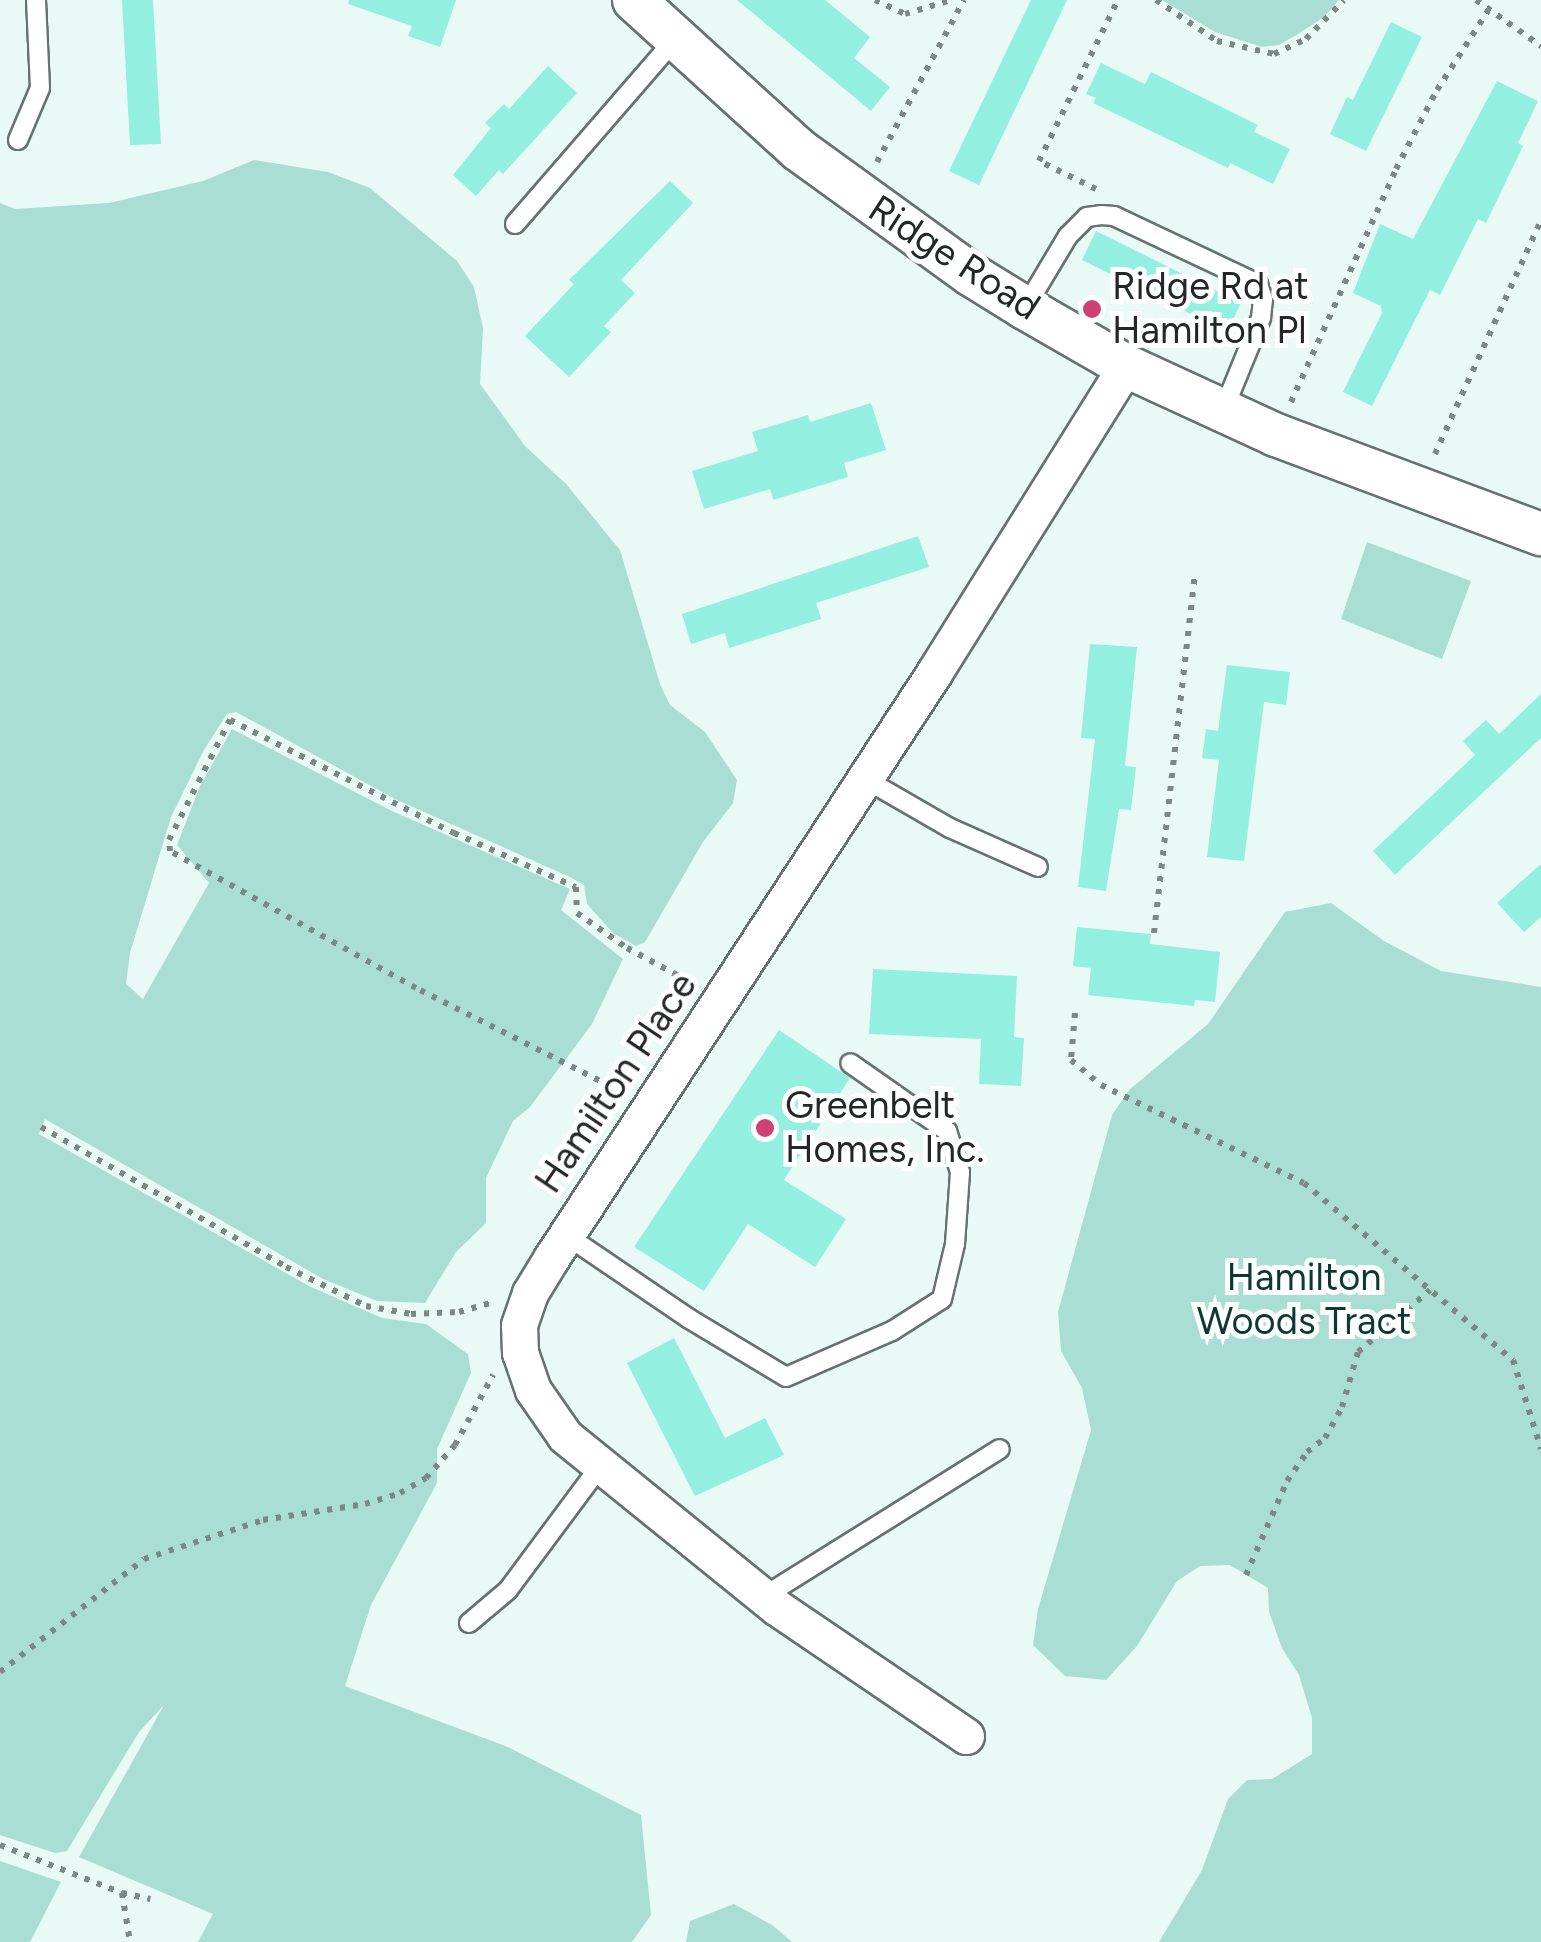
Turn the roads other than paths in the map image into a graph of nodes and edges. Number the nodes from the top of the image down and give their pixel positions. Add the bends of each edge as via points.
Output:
1 (36, 0) edge
2 (634, 0) edge
3 (675, 39) junction
4 (18, 140) dead end
5 (515, 224) dead end
6 (1026, 308) junction
7 (1126, 366) junction
8 (1222, 411) junction
9 (1541, 534) edge
10 (866, 780) junction
11 (1038, 866) dead end
12 (850, 1064) dead end
13 (566, 1236) junction
14 (1000, 1449) dead end
15 (601, 1465) junction
16 (763, 1597) junction
17 (468, 1623) dead end
18 (966, 1736) dead end

1 - 4 lane via 40,88
2 - 3 street, Ridge Road
3 - 5 lane
3 - 6 street, Ridge Road via 854,192
6 - 7 street, Ridge Road
6 - 8 lane via 1068,236 1101,215 1258,284 1260,318
7 - 8 street, Ridge Road
7 - 10 street, Hamilton Place
8 - 9 street, Ridge Road
10 - 11 lane via 950,828
10 - 13 street, Hamilton Place
12 - 13 lane via 947,1131 960,1172 955,1244 942,1299 892,1332 786,1377
13 - 15 street, Hamilton Place via 525,1309 520,1353 533,1390 566,1436
14 - 16 lane
15 - 16 street
15 - 17 lane via 508,1590
16 - 18 street

